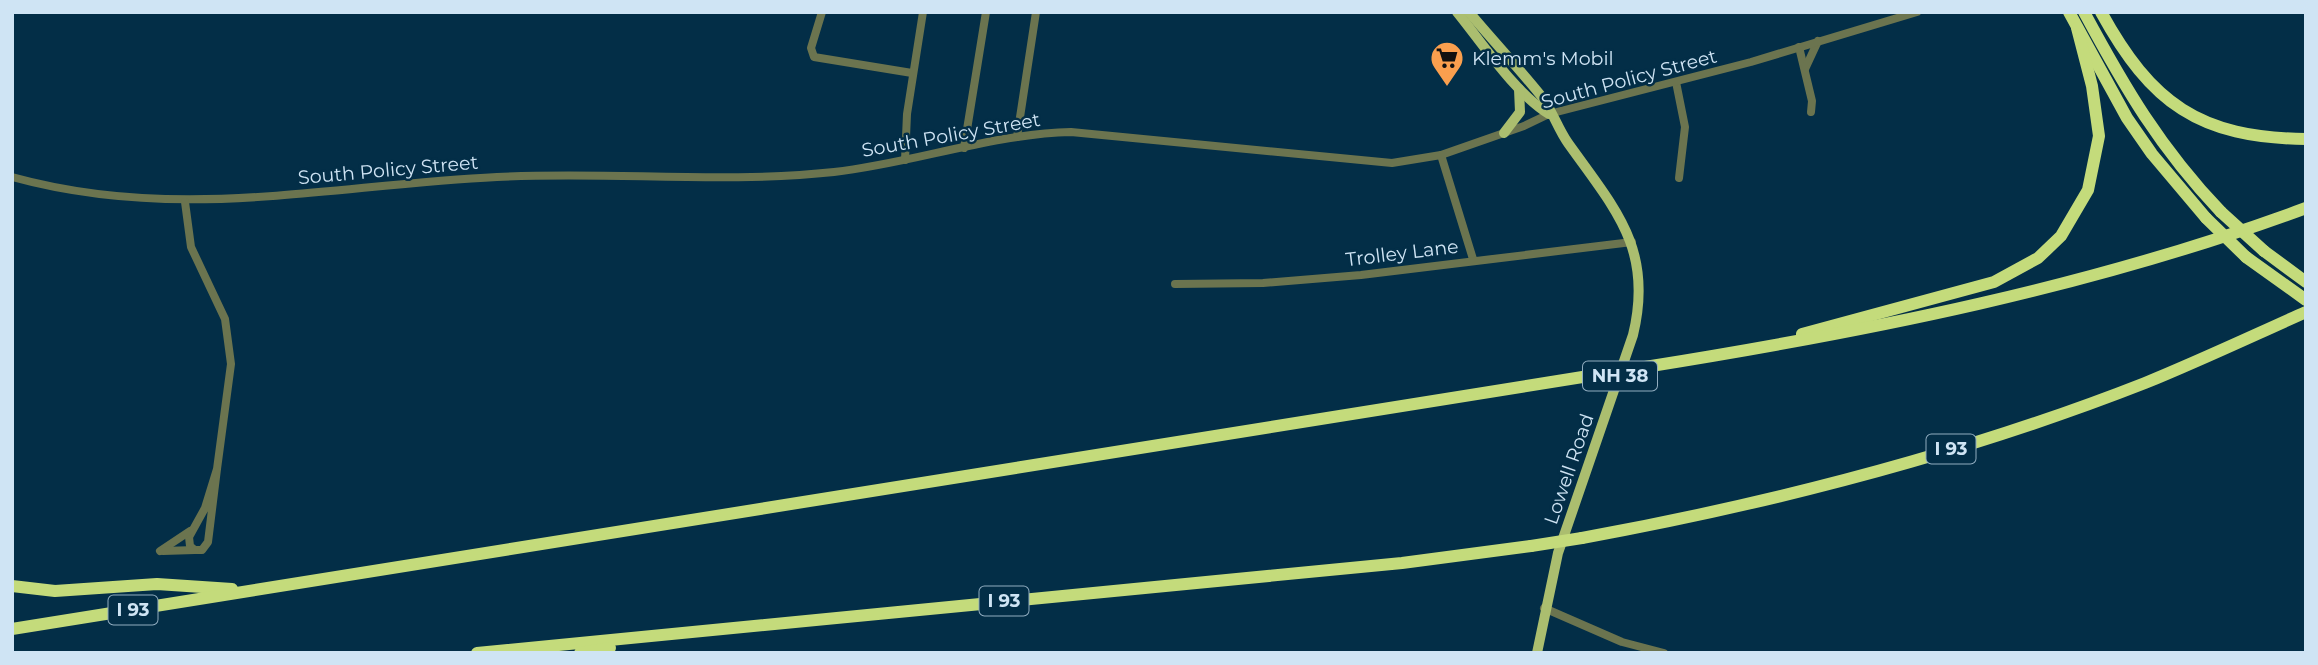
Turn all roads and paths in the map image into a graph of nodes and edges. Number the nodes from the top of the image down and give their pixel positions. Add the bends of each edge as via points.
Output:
1 (822, 12) edge
2 (986, 12) edge
3 (1036, 12) edge
4 (1457, 12) edge
5 (1469, 12) edge
6 (1917, 12) edge
7 (2069, 12) edge
8 (2084, 12) edge
9 (2101, 12) edge
10 (920, 13) edge
11 (2077, 28) junction
12 (1818, 41) junction
13 (1799, 47) junction
14 (1805, 69) junction
15 (912, 73) junction
16 (1676, 82) junction
17 (1518, 86) junction
18 (1811, 112) dead end
19 (1549, 114) junction
20 (1504, 133) junction
21 (1017, 137) junction
22 (2306, 139) edge
23 (964, 148) junction
24 (1441, 155) junction
25 (905, 160) junction
26 (12, 177) edge
27 (1678, 178) dead end
28 (185, 202) junction
29 (2306, 208) edge
30 (1632, 242) junction
31 (1473, 260) junction
32 (2305, 282) edge
33 (1175, 284) dead end
34 (2306, 300) edge
35 (2306, 312) edge
36 (1743, 352) junction
37 (216, 469) junction
38 (192, 530) junction
39 (195, 550) junction
40 (12, 586) edge
41 (254, 590) junction
42 (1544, 608) junction
43 (12, 629) edge
44 (736, 629) junction
45 (477, 653) edge
46 (580, 653) edge
47 (1537, 653) edge
48 (1664, 653) edge

1 - 15 street via 811,48 814,57
2 - 23 street
3 - 21 street
4 - 17 main road, NH 38
5 - 19 main road, NH 38 via 1543,99
6 - 12 street, South Policy Street
7 - 11 highway
8 - 32 highway, bridge via 2142,117 2184,172 2221,212
9 - 22 highway via 2138,72 2185,111 2242,134
10 - 15 street
11 - 34 highway, bridge via 2152,154 2246,257
11 - 36 highway via 2097,115 2097,155 2080,209 2050,247 1994,282
12 - 13 street, South Policy Street
12 - 14 street
13 - 14 street
13 - 16 street, South Policy Street
14 - 18 street
15 - 25 street
16 - 19 street, South Policy Street
16 - 27 street via 1685,127
17 - 19 main road, NH 38
17 - 20 main road via 1520,112
19 - 20 street, South Policy Street
19 - 30 main road, Lowell Road / NH 38 via 1620,215
20 - 24 street, South Policy Street
21 - 23 street, South Policy Street
21 - 24 street, South Policy Street via 1071,132 1382,163
23 - 25 street, South Policy Street
24 - 31 street
25 - 28 street, South Policy Street via 798,175 495,177
26 - 28 street, South Policy Street via 106,196
28 - 37 street via 191,247 221,310 229,341 230,382
29 - 36 highway, I 93 via 2044,289 1885,326
30 - 31 street, Trolley Lane
30 - 42 main road, Lowell Road / NH 38 via 1640,293 1633,335 1558,553
31 - 33 street, Trolley Lane via 1361,275
35 - 44 highway, I 93, bridge via 2144,383 1950,450 1760,502 1531,547 1402,563
36 - 41 highway, I 93, bridge
37 - 38 street via 207,503
37 - 39 street via 208,542 202,550
38 - 39 street via 188,540
38 - 39 street via 160,551
40 - 41 highway via 55,591 157,584
41 - 43 highway, I 93
42 - 47 main road, Lowell Road / NH 38
42 - 48 street via 1622,642
44 - 45 highway, I 93
44 - 46 highway

